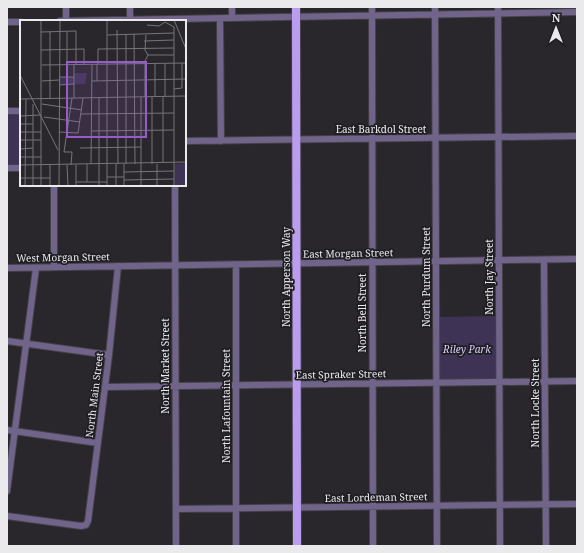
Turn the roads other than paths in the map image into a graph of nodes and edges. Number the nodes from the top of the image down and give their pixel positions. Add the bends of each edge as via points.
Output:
1 (66, 7) edge
2 (130, 7) edge
3 (232, 7) edge
4 (296, 7) edge
5 (372, 7) edge
6 (435, 7) edge
7 (498, 10) edge
8 (577, 12) edge
9 (435, 15) junction
10 (372, 16) junction
11 (296, 17) junction
12 (232, 18) junction
13 (220, 19) junction
14 (66, 20) edge
15 (130, 20) joint
16 (182, 20) edge
17 (7, 22) edge
18 (20, 22) edge
19 (20, 111) edge
20 (7, 112) edge
21 (577, 136) edge
22 (499, 137) junction
23 (435, 138) junction
24 (372, 139) junction
25 (220, 140) junction
26 (296, 140) junction
27 (186, 141) edge
28 (7, 168) edge
29 (20, 168) edge
30 (54, 186) edge
31 (175, 186) edge
32 (577, 259) edge
33 (544, 260) junction
34 (499, 261) junction
35 (435, 262) junction
36 (372, 263) junction
37 (297, 264) junction
38 (236, 265) junction
39 (118, 266) junction
40 (175, 266) junction
41 (54, 267) junction
42 (7, 268) edge
43 (36, 268) junction
44 (7, 341) edge
45 (26, 344) junction
46 (109, 355) junction
47 (577, 381) edge
48 (436, 382) junction
49 (499, 382) junction
50 (546, 382) junction
51 (372, 383) junction
52 (297, 385) junction
53 (106, 386) junction
54 (175, 386) junction
55 (236, 386) junction
56 (7, 430) edge
57 (15, 431) junction
58 (98, 443) junction
59 (7, 491) edge
60 (545, 504) junction
61 (577, 504) edge
62 (500, 505) junction
63 (436, 506) junction
64 (373, 507) junction
65 (297, 508) junction
66 (176, 509) junction
67 (236, 509) junction
68 (7, 516) edge
69 (176, 546) edge
70 (236, 546) edge
71 (297, 546) edge
72 (373, 546) edge
73 (436, 546) edge
74 (500, 546) edge
75 (546, 546) edge

1 - 14 street
2 - 15 street
3 - 12 street
4 - 11 main road, North Apperson Way
5 - 10 street, North Bell Street
6 - 9 street, North Purdum Street
7 - 8 street
7 - 9 street
7 - 22 street, North Jay Street
9 - 10 street
9 - 23 street, North Purdum Street
10 - 11 street
10 - 24 street, North Bell Street
11 - 12 street
11 - 26 main road, North Apperson Way
12 - 13 street
13 - 16 street
13 - 25 street
15 - 16 street
17 - 18 street
19 - 20 street
21 - 22 street, East Barkdol Street
22 - 23 street, East Barkdol Street
22 - 34 street, North Jay Street
23 - 24 street, East Barkdol Street
23 - 35 street, North Purdum Street
24 - 26 street, East Barkdol Street
24 - 36 street, North Bell Street
25 - 26 street, East Barkdol Street
25 - 27 street, East Barkdol Street
26 - 37 main road, North Apperson Way
28 - 29 street
30 - 41 street
31 - 40 street, North Market Street
32 - 33 street, East Morgan Street
33 - 34 street, East Morgan Street
33 - 50 street, North Locke Street
34 - 35 street, East Morgan Street
34 - 49 street, North Jay Street
35 - 36 street, East Morgan Street
35 - 48 street, North Purdum Street
36 - 37 street, East Morgan Street
36 - 51 street, North Bell Street
37 - 38 street, East Morgan Street
37 - 52 main road, North Apperson Way
38 - 40 street, East Morgan Street
38 - 55 street, North Lafountain Street
39 - 40 street, East Morgan Street
39 - 41 street, West Morgan Street
39 - 46 street, North Main Street
40 - 54 street, North Market Street
41 - 43 street, West Morgan Street
42 - 43 street, West Morgan Street
43 - 45 street
44 - 45 street
45 - 46 street
45 - 57 street
46 - 53 street, North Main Street
47 - 50 street, East Spraker Street
48 - 49 street, East Spraker Street
48 - 51 street, East Spraker Street
48 - 63 street, North Purdum Street
49 - 50 street, East Spraker Street
49 - 62 street, North Jay Street
50 - 60 street, North Locke Street
51 - 52 street, East Spraker Street
51 - 64 street, North Bell Street
52 - 55 street, East Spraker Street
52 - 65 main road, North Apperson Way
53 - 54 street, East Spraker Street
53 - 58 street, North Main Street
54 - 55 street, East Spraker Street
54 - 66 street, North Market Street
55 - 67 street, North Lafountain Street
56 - 57 street
57 - 58 street
57 - 59 street
58 - 68 street, North Main Street via 86,525
60 - 61 street, East Lordeman Street
60 - 62 street, East Lordeman Street
60 - 75 street, North Locke Street
62 - 63 street, East Lordeman Street
62 - 74 street, North Jay Street
63 - 64 street, East Lordeman Street
63 - 73 street, North Purdum Street
64 - 65 street, East Lordeman Street
64 - 72 street, North Bell Street
65 - 67 street, East Lordeman Street
65 - 71 main road, North Apperson Way
66 - 67 street, East Lordeman Street
66 - 69 street, North Market Street
67 - 70 street, North Lafountain Street

